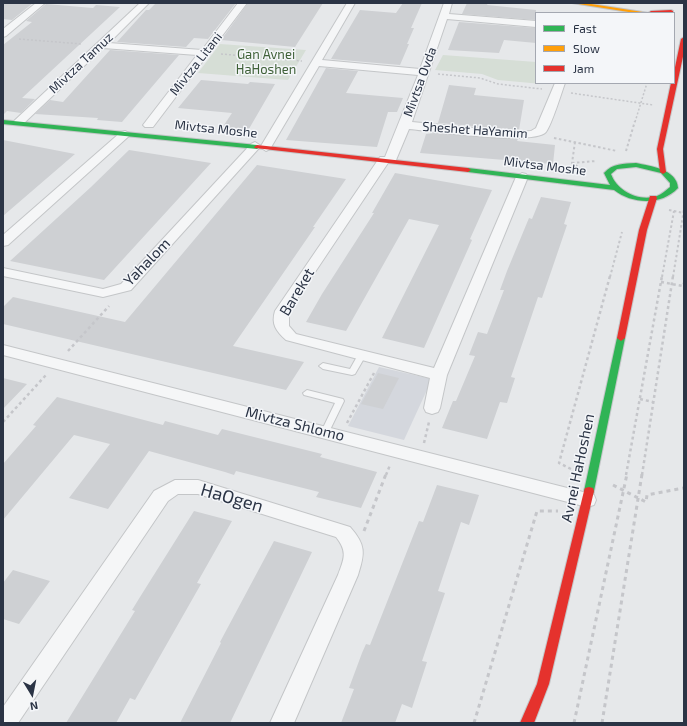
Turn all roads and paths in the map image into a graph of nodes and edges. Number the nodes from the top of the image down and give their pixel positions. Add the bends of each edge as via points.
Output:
1 (41, 3) edge
2 (144, 3) edge
3 (243, 3) edge
4 (351, 3) edge
5 (448, 3) edge
6 (574, 3) edge
7 (639, 12) edge
8 (444, 16) junction
9 (535, 24) edge
10 (3, 34) edge
11 (18, 39) dead end
12 (684, 39) edge
13 (100, 45) junction
14 (204, 53) junction
15 (316, 62) junction
16 (424, 72) junction
17 (675, 72) edge
18 (560, 84) edge
19 (647, 84) edge
20 (672, 84) edge
21 (4, 122) edge
22 (18, 123) junction
23 (149, 125) dead end
24 (405, 125) junction
25 (125, 134) junction
26 (534, 134) junction
27 (261, 147) junction
28 (626, 153) junction
29 (653, 154) junction
30 (387, 160) junction
31 (601, 161) dead end
32 (572, 163) dead end
33 (427, 165) junction
34 (636, 165) junction
35 (663, 172) junction
36 (573, 173) dead end
37 (607, 173) junction
38 (595, 174) dead end
39 (522, 177) junction
40 (613, 188) junction
41 (624, 194) junction
42 (653, 198) junction
43 (684, 209) edge
44 (674, 211) dead end
45 (683, 213) edge
46 (643, 230) junction
47 (3, 242) edge
48 (3, 272) edge
49 (661, 282) junction
50 (672, 284) junction
51 (683, 284) edge
52 (126, 287) junction
53 (3, 350) edge
54 (362, 355) junction
55 (381, 360) junction
56 (57, 364) junction
57 (323, 366) dead end
58 (439, 374) junction
59 (307, 393) dead end
60 (640, 399) junction
61 (653, 402) junction
62 (432, 408) joint
63 (3, 422) edge
64 (332, 434) junction
65 (396, 450) junction
66 (421, 457) junction
67 (684, 488) edge
68 (638, 500) junction
69 (586, 506) junction
70 (356, 554) junction
71 (5, 723) edge
72 (282, 723) edge
73 (474, 723) edge
74 (528, 723) edge
75 (574, 723) edge
76 (602, 723) edge

1 - 10 street
2 - 13 street, Mivtza Tamuz
3 - 14 street, Mivtza Litani
4 - 15 street, Yahalom
5 - 8 street, Mivtsa Ovda
6 - 7 street
8 - 9 street
8 - 16 street, Mivtsa Ovda
11 - 13 path
12 - 17 street
13 - 14 street
13 - 22 street, Mivtza Tamuz
14 - 15 path
14 - 23 street, Mivtza Litani
15 - 16 street
15 - 27 street, Yahalom
16 - 24 street, Mivtsa Ovda
18 - 26 street, Sheshet HaYamim via 541,130
19 - 28 path
20 - 29 street
21 - 22 street, Mivtsa Moshe
22 - 25 street, Mivtsa Moshe
24 - 26 street, Sheshet HaYamim via 516,135
24 - 30 street, Mivtsa Ovda
25 - 27 street, Mivtsa Moshe
25 - 47 street
26 - 28 path
27 - 30 street, Mivtsa Moshe
27 - 52 street, Yahalom
28 - 29 path
29 - 34 street
29 - 35 street
30 - 33 street, Mivtsa Moshe
30 - 54 street, Bareket via 282,311 279,321 291,337
31 - 32 path
33 - 36 street, Mivtsa Moshe
33 - 39 street, Mivtsa Moshe
34 - 35 street
34 - 37 street, Mivtsa Moshe via 619,166
35 - 42 street via 674,182 674,188 662,196
37 - 38 street, Mivtsa Moshe
37 - 40 street via 607,183
39 - 40 street, Mivtsa Moshe
39 - 58 street
40 - 41 street
41 - 42 street
41 - 46 street
42 - 46 street, Avnei HaHoshen
43 - 45 path
44 - 49 path
45 - 50 path
46 - 69 street, Avnei HaHoshen
48 - 52 street, Yahalom via 103,293
49 - 50 path
49 - 60 path
50 - 51 path
50 - 61 path
52 - 56 path
53 - 56 street, Mivtza Shlomo
54 - 55 street, Bareket
54 - 57 lane via 352,372
55 - 58 street, Bareket
55 - 64 path
56 - 63 path
56 - 64 street, Mivtza Shlomo
58 - 62 street
59 - 64 lane via 340,401
60 - 61 path
60 - 75 path via 624,488
61 - 68 path
62 - 66 path
64 - 65 street, Mivtza Shlomo
65 - 66 street, Mivtza Shlomo
65 - 70 path
66 - 69 street, Mivtza Shlomo
67 - 68 path via 647,495 646,502
68 - 76 path
69 - 73 path via 537,511
69 - 74 street, Avnei HaHoshen via 543,684
70 - 71 street, HaOgen via 352,542 343,532 198,487 175,487 161,496
70 - 72 street

